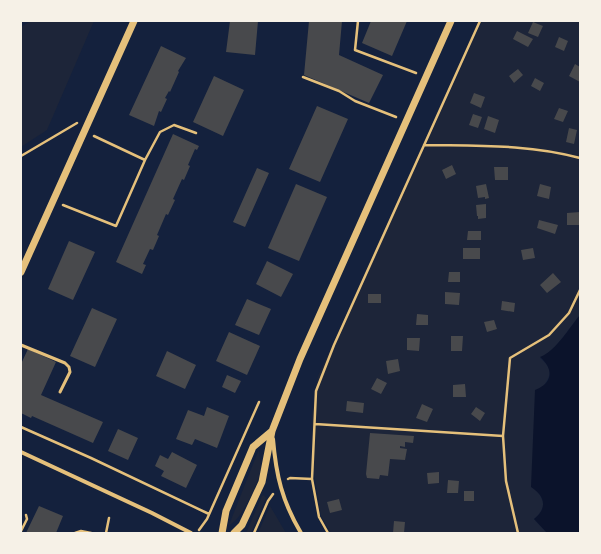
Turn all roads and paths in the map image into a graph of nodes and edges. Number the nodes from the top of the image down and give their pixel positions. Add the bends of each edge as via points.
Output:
1 (134, 21) edge
2 (358, 21) edge
3 (451, 21) edge
4 (480, 21) edge
5 (303, 77) dead end
6 (426, 77) junction
7 (92, 114) junction
8 (406, 121) junction
9 (84, 132) junction
10 (196, 134) dead end
11 (424, 145) junction
12 (21, 156) edge
13 (580, 158) edge
14 (146, 160) junction
15 (54, 201) junction
16 (21, 272) edge
17 (580, 290) edge
18 (21, 345) edge
19 (60, 392) dead end
20 (259, 402) dead end
21 (315, 424) junction
22 (21, 428) edge
23 (272, 431) junction
24 (503, 436) junction
25 (21, 452) edge
26 (312, 479) dead end
27 (209, 514) junction
28 (26, 515) dead end
29 (109, 518) dead end
30 (21, 531) edge
31 (75, 533) edge
32 (91, 533) edge
33 (106, 533) edge
34 (191, 533) edge
35 (197, 533) edge
36 (222, 533) edge
37 (234, 533) edge
38 (301, 533) edge
39 (518, 533) edge

1 - 7 street
2 - 6 path via 355,50
3 - 6 street
4 - 11 path
5 - 8 path
6 - 8 street
7 - 9 street
7 - 12 path
8 - 23 street via 300,359
9 - 14 path
9 - 15 street
10 - 14 path via 174,125 160,132
11 - 13 path via 522,147
11 - 21 path via 334,345 316,391
14 - 15 path via 116,226
15 - 16 street
17 - 24 path via 569,313 549,335 510,358
18 - 19 lane via 69,367 70,372
20 - 27 path
21 - 24 path
21 - 26 path
22 - 27 path
23 - 36 street via 253,447 226,511
23 - 37 street via 262,482 242,526
23 - 38 street via 279,486
24 - 39 path via 506,481
25 - 34 street
27 - 35 path
28 - 30 path via 27,519
29 - 33 path
31 - 32 path

